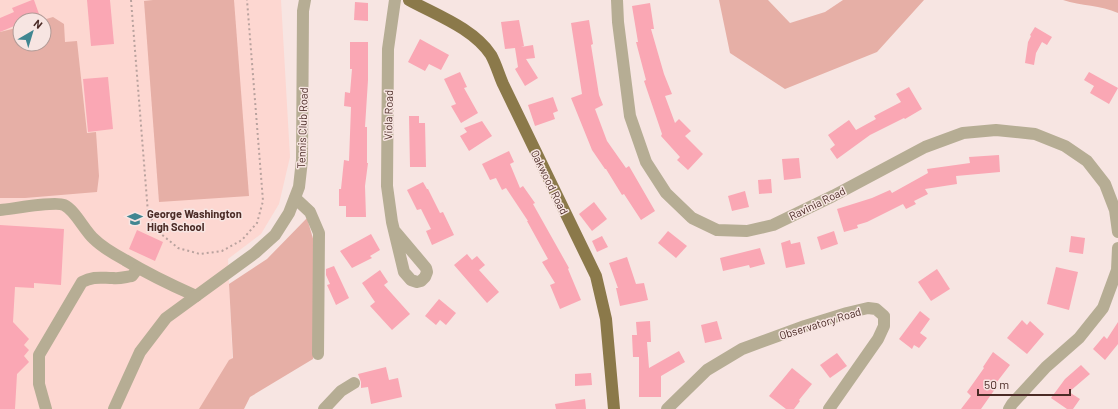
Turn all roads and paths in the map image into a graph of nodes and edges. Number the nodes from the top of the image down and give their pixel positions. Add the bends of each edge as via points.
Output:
1 (131, 0) edge
2 (247, 0) edge
3 (395, 0) edge
4 (409, 0) edge
5 (617, 0) edge
6 (303, 4) edge
7 (295, 198) junction
8 (0, 210) edge
9 (394, 230) dead end
10 (1118, 232) edge
11 (1118, 248) edge
12 (138, 268) junction
13 (196, 296) junction
14 (318, 354) dead end
15 (354, 383) dead end
16 (46, 409) edge
17 (114, 409) edge
18 (324, 409) edge
19 (614, 409) edge
20 (667, 409) edge
21 (829, 409) edge
22 (1008, 409) edge

1 - 2 path via 148,213 160,233 178,248 200,254 222,252 242,240 257,222 263,200
3 - 9 street, Viola Road via 388,49 387,186
4 - 19 main road, Oakwood Road via 475,38 492,56 503,84 596,276 606,319
5 - 10 street, Ravinia Road via 630,116 646,162 666,193 692,218 717,230 746,231 773,224 833,196 925,147 963,133 996,130 1036,134 1065,146 1087,161 1105,184 1115,210
6 - 7 street, Tennis Club Road via 302,160
7 - 13 street, Tennis Club Road via 289,213 275,234 255,253
7 - 14 street via 310,212 319,233
8 - 12 street via 64,204 93,239
11 - 22 street via 1117,270 1103,308 1079,338 1046,367
12 - 13 street
12 - 16 street via 132,276 95,277 82,282 39,355 39,384
13 - 17 street, Tennis Club Road via 166,318 140,352
15 - 18 street via 341,391
20 - 21 street, Observatory Road via 707,370 742,349 847,312 876,309 884,316 884,326 878,339

